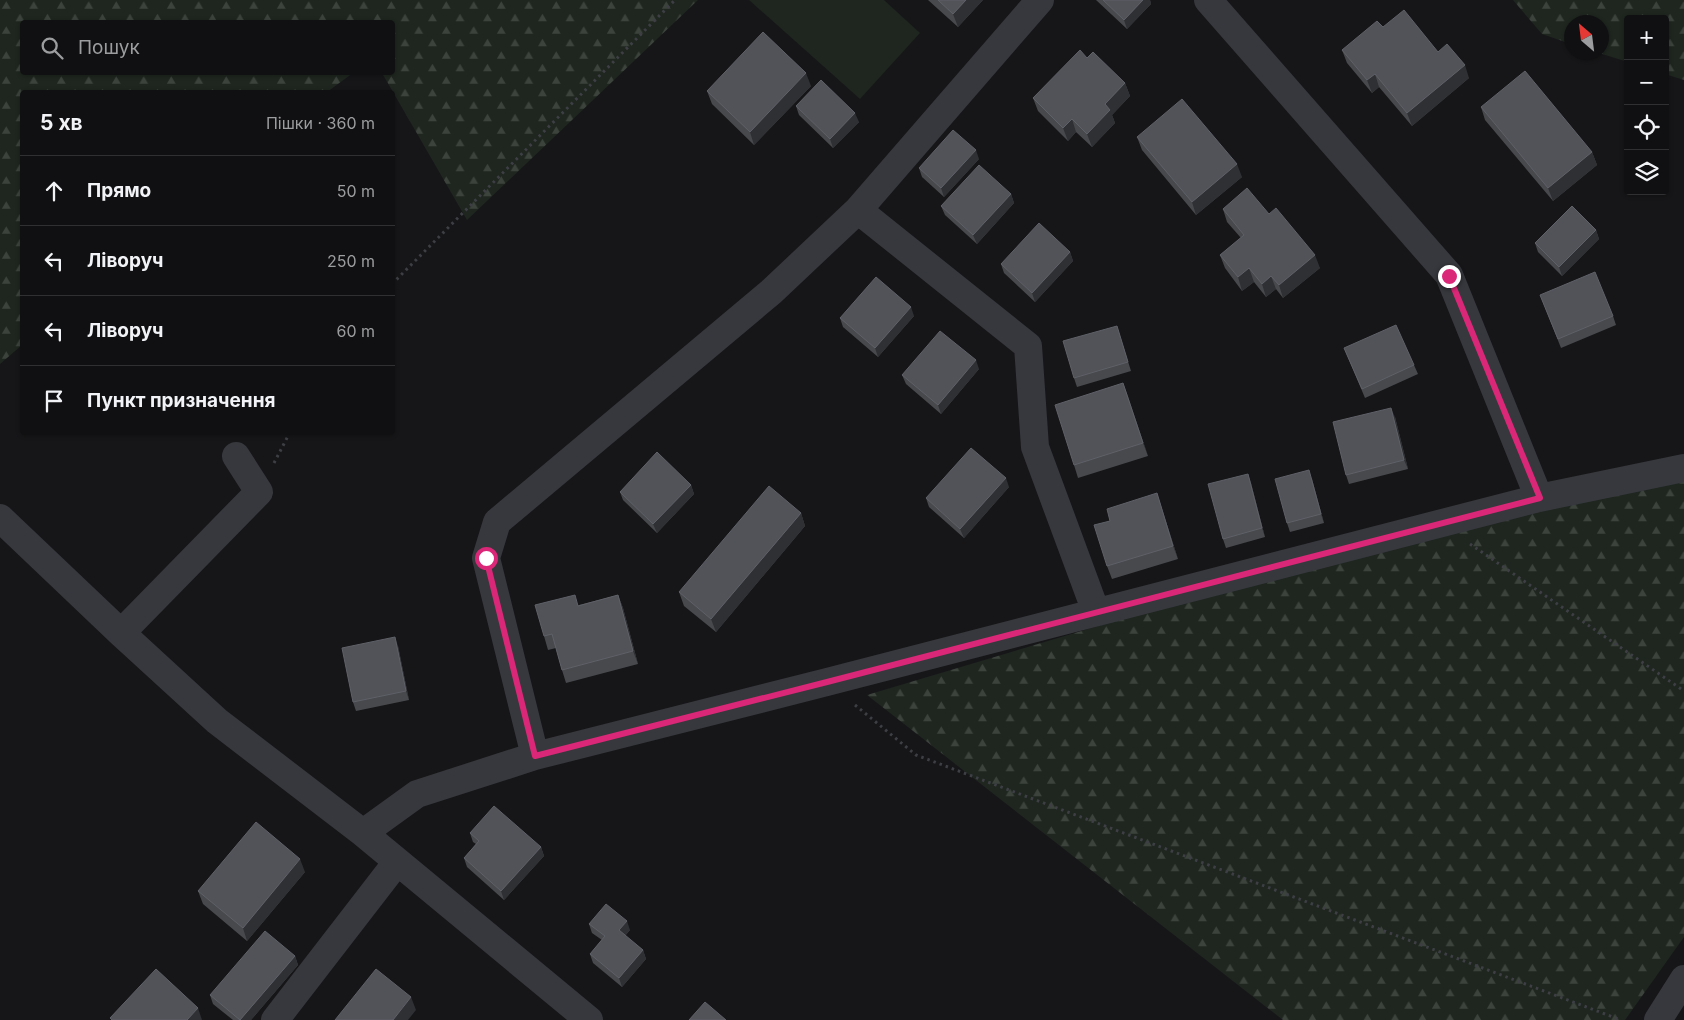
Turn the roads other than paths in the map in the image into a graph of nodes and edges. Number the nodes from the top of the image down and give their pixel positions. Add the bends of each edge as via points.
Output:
1 (1040, 0) edge
2 (1208, 0) edge
3 (858, 210) junction
4 (236, 456) dead end
5 (1684, 468) edge
6 (1540, 498) junction
7 (0, 518) edge
8 (1096, 612) junction
9 (121, 633) junction
10 (535, 756) junction
11 (363, 833) junction
12 (397, 862) junction
13 (1684, 979) edge
14 (275, 1020) edge
15 (589, 1020) edge
16 (1658, 1020) edge

1 - 3 street
2 - 6 street via 1449,276
3 - 8 street via 1028,346 1035,447
3 - 10 street via 771,292 497,522 486,558
4 - 9 street via 259,492
5 - 6 street
6 - 8 street
7 - 9 street
8 - 10 street
9 - 11 street via 217,721
10 - 11 street via 416,794
11 - 12 street
12 - 14 street
12 - 15 street
13 - 16 street

